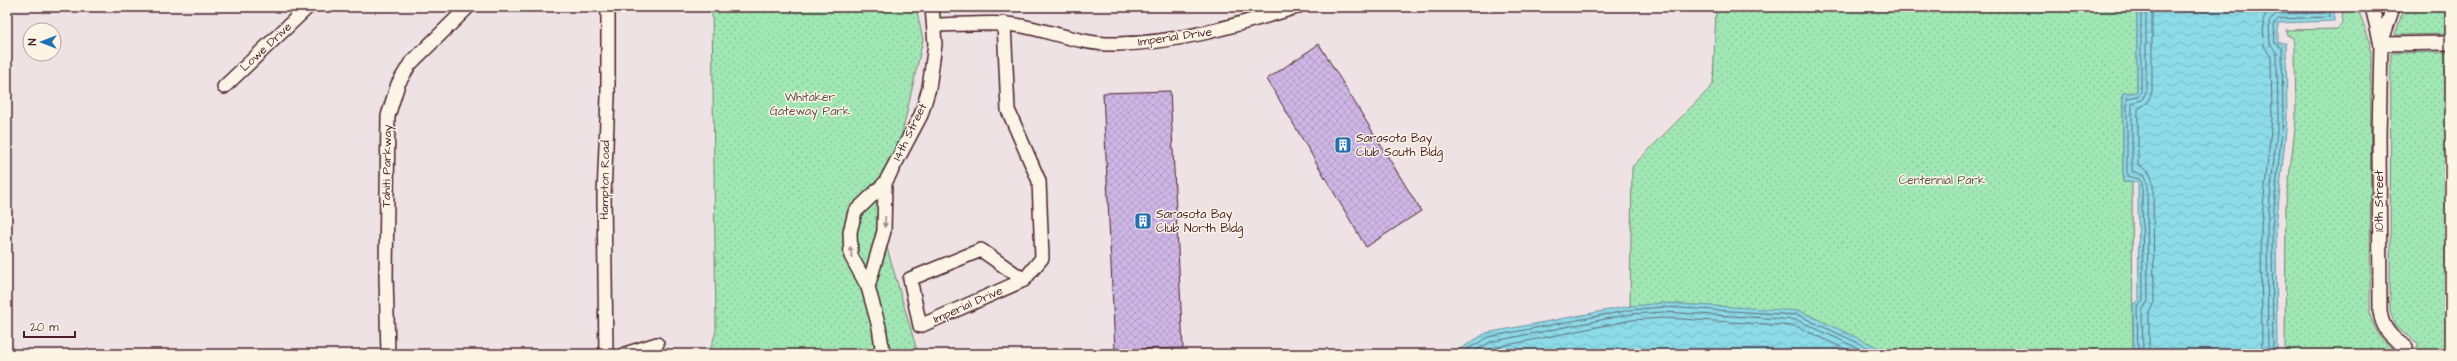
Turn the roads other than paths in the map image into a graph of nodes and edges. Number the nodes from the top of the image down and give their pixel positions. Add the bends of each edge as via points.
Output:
1 (308, 7) edge
2 (468, 7) edge
3 (608, 7) edge
4 (932, 7) edge
5 (1297, 7) edge
6 (2372, 7) edge
7 (2393, 7) edge
8 (1004, 24) junction
9 (934, 25) junction
10 (2450, 43) edge
11 (2381, 44) junction
12 (224, 87) dead end
13 (885, 183) junction
14 (1024, 280) junction
15 (868, 287) junction
16 (657, 344) dead end
17 (2406, 347) dead end
18 (388, 354) edge
19 (606, 354) edge
20 (625, 354) edge
21 (883, 354) edge

1 - 12 street, Lowe Drive
2 - 18 street, Tahiti Parkway via 410,64 398,84 388,116
3 - 19 street, Hampton Road via 604,195
4 - 9 street, 14th Street
5 - 8 street, Imperial Drive via 1226,30 1159,42 1116,44 1067,38
6 - 11 street, 10th Street
7 - 11 street, 10th Street
8 - 9 street, Imperial Drive
8 - 14 street, Imperial Drive via 1008,110 1039,181 1042,258
9 - 13 street, 14th Street via 934,61 926,101
10 - 11 street
11 - 17 street, 10th Street via 2380,311 2382,324 2388,333
13 -> 15 street, 14th Street via 884,231
15 -> 13 street, 14th Street via 852,256 852,218 859,206
14 - 14 street, Imperial Drive via 920,326 910,279 981,250
15 - 21 street, 14th Street
16 - 20 street

